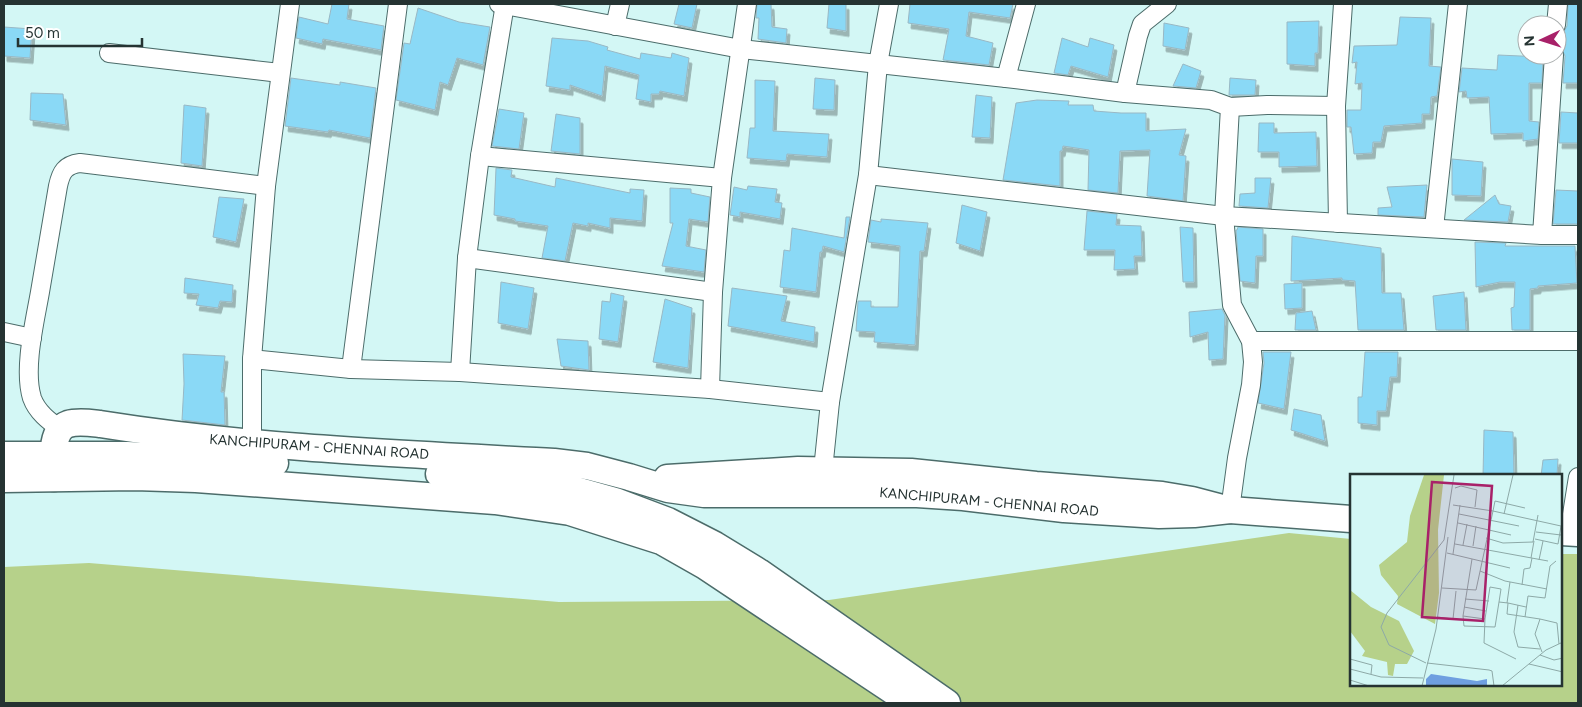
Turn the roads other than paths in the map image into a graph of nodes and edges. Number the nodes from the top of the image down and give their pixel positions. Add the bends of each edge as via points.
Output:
1 (290, 4) edge
2 (398, 4) edge
3 (503, 4) edge
4 (620, 4) edge
5 (747, 4) edge
6 (889, 4) edge
7 (1026, 4) edge
8 (1167, 4) edge
9 (1342, 4) edge
10 (1458, 4) edge
11 (615, 26) junction
12 (741, 50) junction
13 (109, 53) dead end
14 (878, 64) junction
15 (1553, 65) edge
16 (280, 73) junction
17 (1006, 78) junction
18 (1125, 94) junction
19 (1336, 106) junction
20 (1230, 107) junction
21 (480, 156) junction
22 (868, 175) junction
23 (722, 178) junction
24 (266, 186) junction
25 (1224, 216) junction
26 (1338, 223) junction
27 (1434, 228) junction
28 (1542, 235) junction
29 (1578, 235) edge
30 (467, 258) junction
31 (714, 292) junction
32 (4, 332) edge
33 (32, 338) junction
34 (1251, 341) junction
35 (1578, 341) edge
36 (252, 359) junction
37 (352, 368) junction
38 (460, 372) junction
39 (710, 389) junction
40 (830, 402) junction
41 (60, 429) junction
42 (252, 443) junction
43 (4, 455) edge
44 (54, 467) junction
45 (823, 470) junction
46 (629, 477) junction
47 (1578, 477) edge
48 (4, 479) edge
49 (1230, 510) junction
50 (612, 512) junction
51 (1350, 520) edge
52 (1569, 532) edge
53 (911, 703) edge
54 (947, 703) edge

1 - 16 street
2 - 37 street
3 - 11 street
3 - 21 street
4 - 11 street
5 - 12 street
6 - 14 street
7 - 17 street
8 - 18 street via 1142,24
9 - 19 street
10 - 27 street
11 - 12 street
12 - 14 street
12 - 23 street
13 - 16 street
14 - 17 street
14 - 22 street
15 - 28 street
16 - 24 street
17 - 18 street
18 - 20 street via 1211,100
19 - 20 street
19 - 26 street
20 - 25 street
21 - 23 street
21 - 30 street
22 - 25 street
22 - 40 street
23 - 31 street
24 - 33 street via 80,163 64,169 58,186
24 - 36 street
25 - 26 street
25 - 34 street via 1232,305
26 - 27 street
27 - 28 street
28 - 29 street
30 - 31 street
30 - 38 street
31 - 39 street
32 - 33 street
33 - 41 street via 32,399 38,410
34 - 35 street
34 - 49 street via 1252,379
36 - 37 street
36 - 42 street
37 - 38 street
38 - 39 street
39 - 40 street
40 - 45 street
41 - 42 main road, KANCHIPURAM - CHENNAI ROAD via 69,424 100,424
41 - 44 main road via 56,438
42 - 46 main road, KANCHIPURAM - CHENNAI ROAD via 554,462 587,466
43 - 44 main road
44 - 48 main road
44 - 50 main road via 136,477 475,499 570,512
45 - 46 main road, KANCHIPURAM - CHENNAI ROAD
45 - 49 main road, KANCHIPURAM - CHENNAI ROAD via 911,472 1036,486 1162,495
46 - 49 main road, KANCHIPURAM - CHENNAI ROAD via 668,489 704,494 917,494 1064,510 1159,515
47 - 52 street
49 - 51 main road, KANCHIPURAM - CHENNAI ROAD
50 - 53 main road via 746,592
50 - 54 main road via 668,521 715,545 760,572

